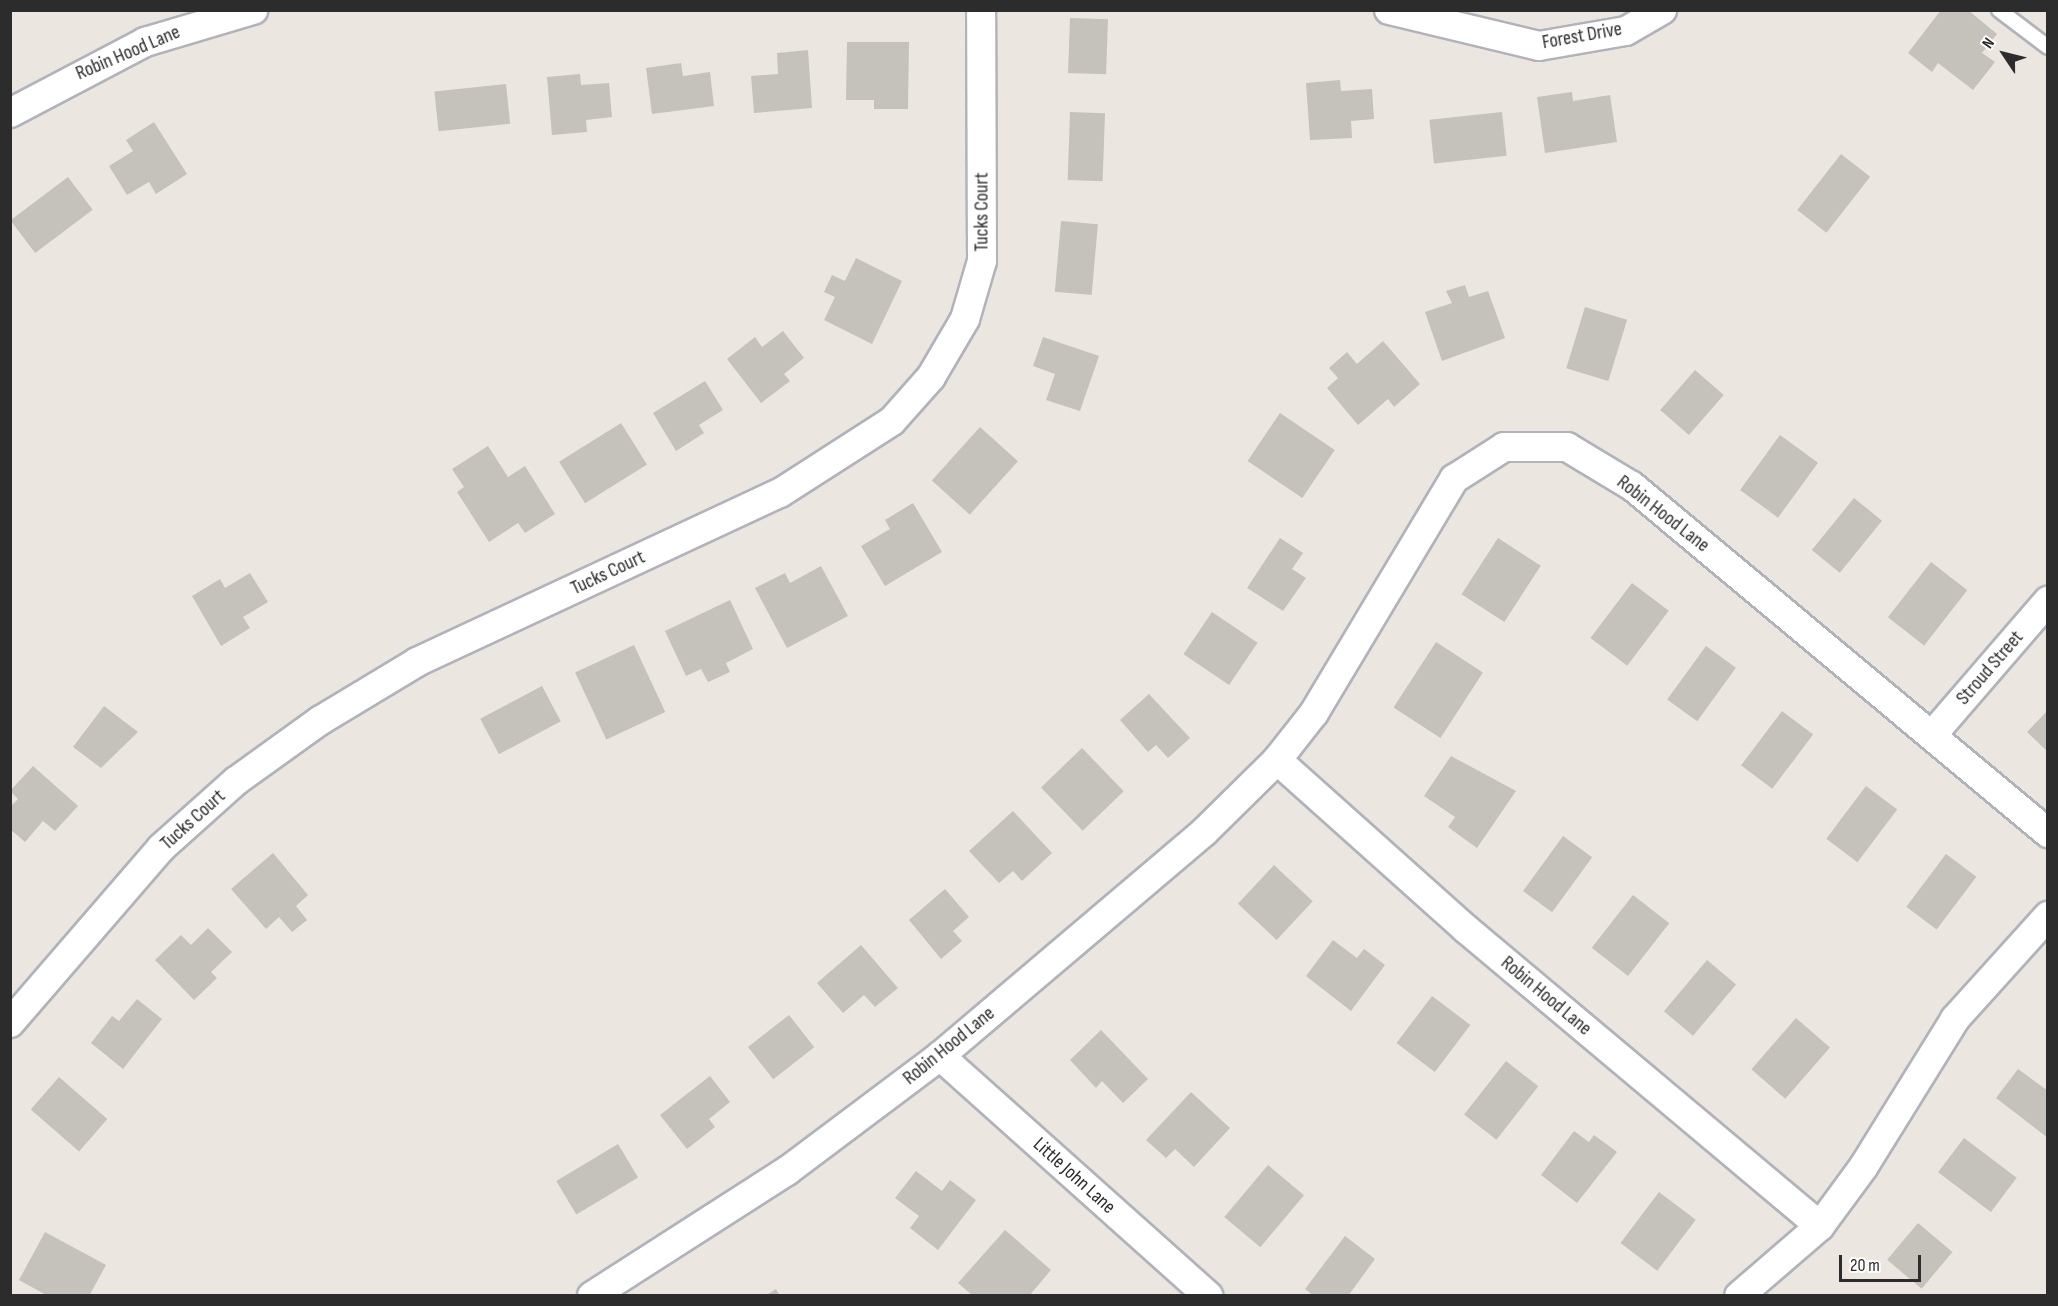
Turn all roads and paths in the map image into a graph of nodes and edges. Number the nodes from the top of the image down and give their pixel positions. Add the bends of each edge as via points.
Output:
1 (253, 10) edge
2 (981, 10) edge
3 (1389, 10) edge
4 (1662, 10) edge
5 (1999, 10) edge
6 (2048, 46) edge
7 (10, 113) edge
8 (2048, 601) edge
9 (1933, 734) junction
10 (1277, 760) junction
11 (2048, 833) edge
12 (2048, 916) edge
13 (10, 1023) edge
14 (940, 1056) junction
15 (1820, 1226) junction
16 (623, 1288) edge
17 (592, 1296) edge
18 (1208, 1296) edge
19 (1739, 1296) edge

1 - 7 street, Robin Hood Lane via 145,42
2 - 13 street, Tucks Court via 982,261 964,319 931,377 892,421 780,493 417,662 321,720 236,782 161,848
3 - 4 street, Forest Drive via 1539,46 1626,31
5 - 6 lane
8 - 9 street, Stroud Street
9 - 10 street, Robin Hood Lane via 1632,486 1567,447 1504,447 1454,478 1314,713
9 - 11 street, Robin Hood Lane
10 - 14 street, Robin Hood Lane via 1204,832
10 - 15 street, Robin Hood Lane via 1466,929
12 - 15 street via 1955,1019 1864,1167
14 - 16 street, Robin Hood Lane
14 - 18 street, Little John Lane
15 - 19 street
16 - 17 street, Robin Hood Lane

